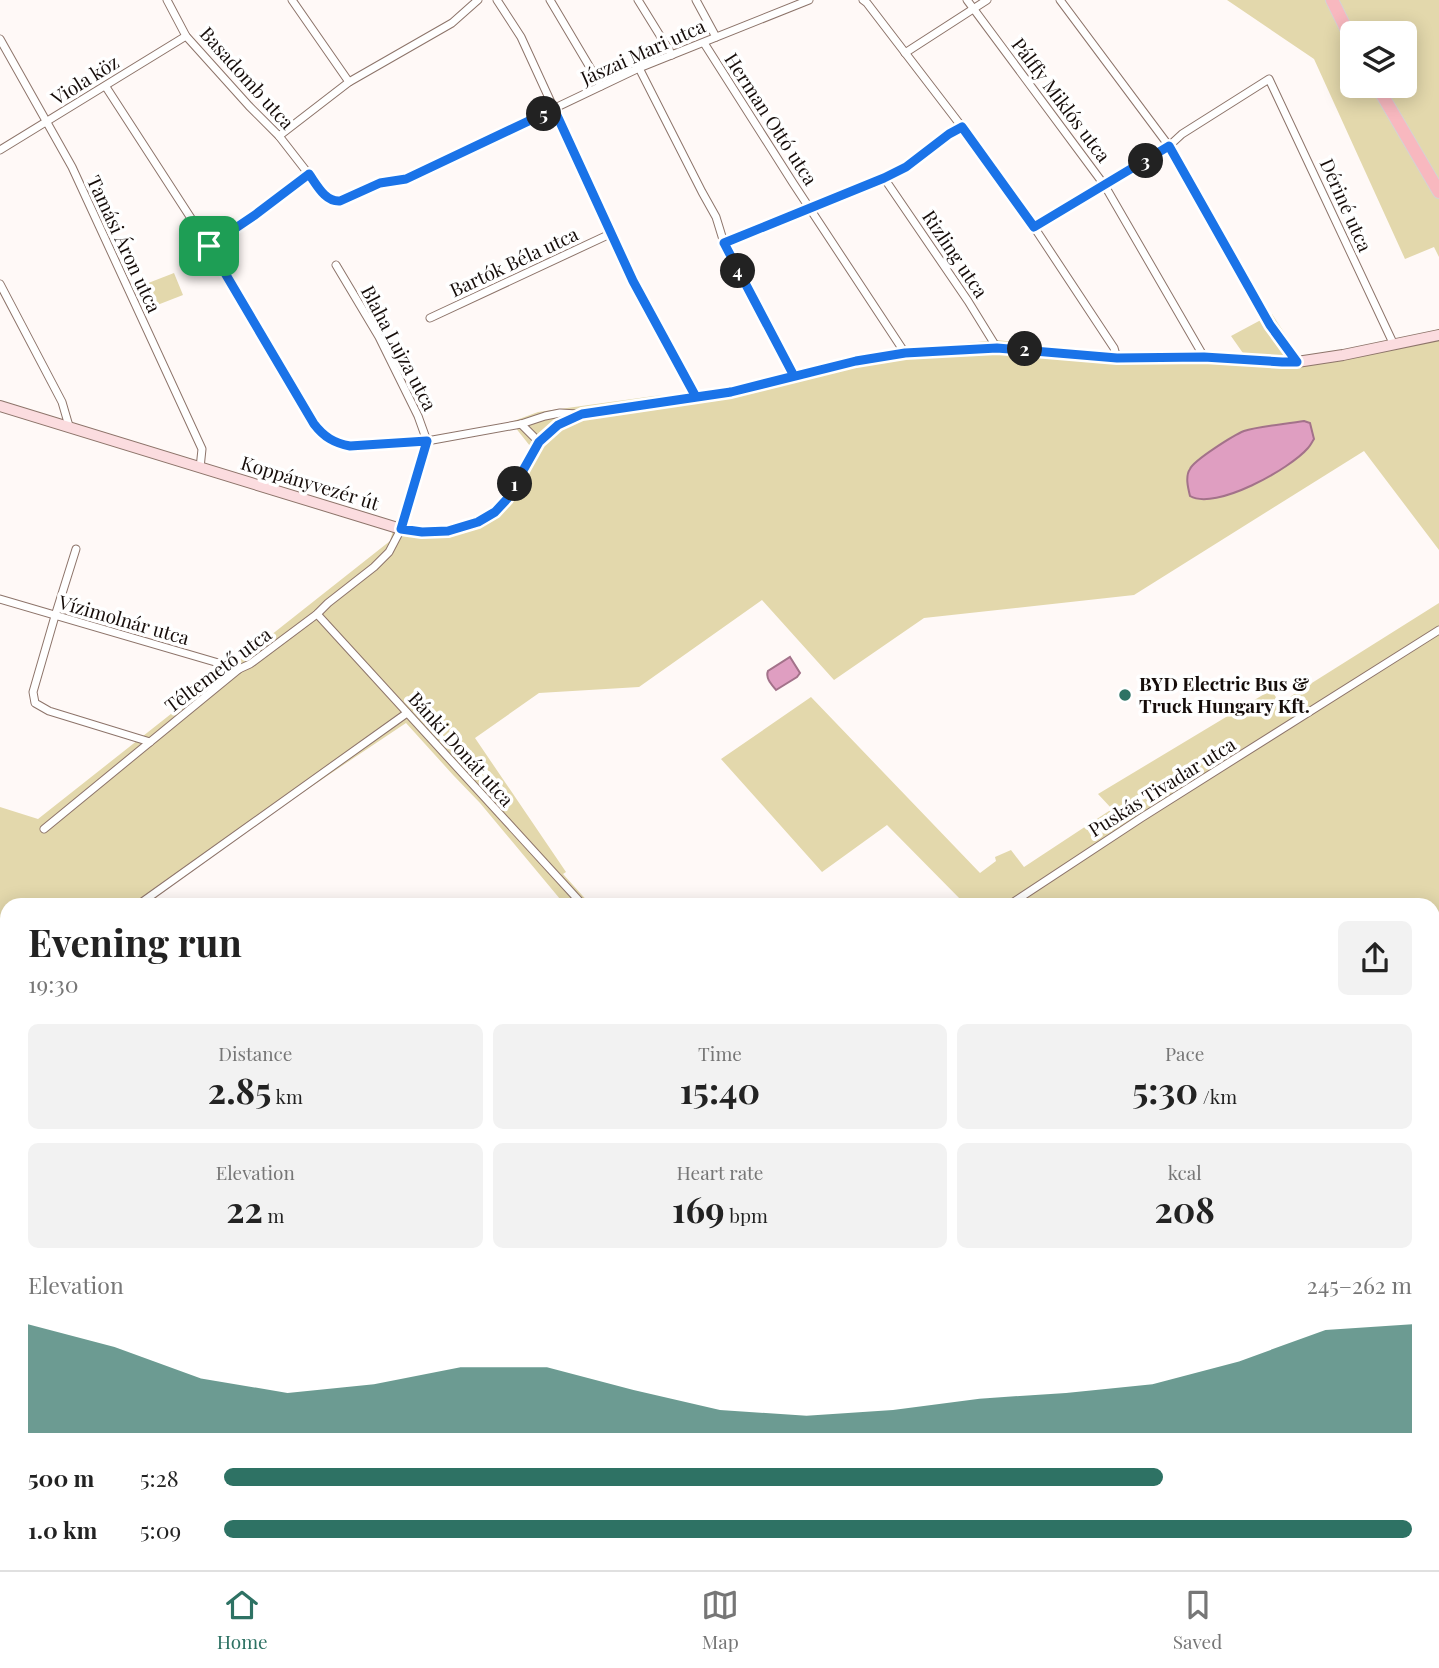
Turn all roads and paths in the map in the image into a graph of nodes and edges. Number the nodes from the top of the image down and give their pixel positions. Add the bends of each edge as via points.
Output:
1 (167, 0) edge
2 (293, 0) edge
3 (478, 0) edge
4 (498, 0) edge
5 (550, 0) edge
6 (638, 0) edge
7 (696, 0) edge
8 (809, 0) edge
9 (863, 0) edge
10 (967, 0) edge
11 (987, 0) edge
12 (1059, 0) edge
13 (1332, 0) edge
14 (973, 9) junction
15 (1342, 21) edge
16 (186, 36) junction
17 (716, 37) junction
18 (0, 39) edge
19 (704, 43) junction
20 (905, 53) junction
21 (672, 55) junction
22 (639, 68) junction
23 (349, 82) junction
24 (601, 86) junction
25 (106, 87) junction
26 (1384, 98) edge
27 (554, 109) junction
28 (47, 122) junction
29 (962, 127) junction
30 (279, 136) junction
31 (1169, 146) junction
32 (0, 150) edge
33 (309, 174) junction
34 (884, 178) junction
35 (1105, 186) junction
36 (1439, 192) edge
37 (810, 208) junction
38 (1034, 227) junction
39 (610, 234) junction
40 (724, 243) junction
41 (209, 246) junction
42 (336, 265) dead end
43 (0, 284) edge
44 (430, 318) dead end
45 (1439, 335) edge
46 (1394, 345) junction
47 (997, 348) junction
48 (905, 353) junction
49 (1204, 357) junction
50 (1117, 358) junction
51 (1297, 362) junction
52 (794, 376) junction
53 (696, 397) junction
54 (0, 406) edge
55 (582, 414) junction
56 (521, 424) junction
57 (69, 426) junction
58 (427, 441) junction
59 (539, 442) junction
60 (200, 468) junction
61 (401, 529) junction
62 (76, 549) dead end
63 (0, 599) edge
64 (317, 614) junction
65 (55, 616) junction
66 (1439, 630) edge
67 (239, 669) junction
68 (407, 713) junction
69 (150, 742) junction
70 (44, 829) dead end
71 (148, 898) edge
72 (577, 898) edge
73 (1020, 898) edge

1 - 16 street, Basadomb utca
2 - 23 street
3 - 23 street via 452,23
4 - 27 street via 521,37
5 - 24 street
6 - 21 street
7 - 17 street
8 - 17 street, Jászai Mari utca
9 - 20 street
10 - 14 street, Pálffy Miklós utca
11 - 14 street
12 - 31 street
13 - 15 main road
14 - 20 street
14 - 35 street, Pálffy Miklós utca
16 - 25 street, Viola köz
16 - 30 street, Basadomb utca
17 - 19 street, Jászai Mari utca
18 - 28 street, Tamási Áron utca
19 - 21 street, Jászai Mari utca
19 - 37 street, Herman Ottó utca
20 - 29 street
21 - 22 street, Jászai Mari utca
22 - 24 street, Jászai Mari utca
22 - 40 street via 716,216
23 - 30 street
24 - 27 street, Jászai Mari utca
25 - 28 street, Viola köz
25 - 41 street
26 - 36 main road
27 - 33 street, Jászai Mari utca via 406,179 380,183 340,201 328,199
27 - 39 street
28 - 32 street, Viola köz
28 - 60 street, Tamási Áron utca via 202,449
29 - 34 street
29 - 38 street
30 - 33 street, Basadomb utca
31 - 35 street
31 - 46 street, Dériné utca via 1269,79
31 - 51 street via 1270,325
33 - 41 street
34 - 37 street
34 - 47 street, Rizling utca
35 - 38 street
35 - 49 street, Pálffy Miklós utca
37 - 40 street
37 - 48 street, Herman Ottó utca
38 - 50 street
39 - 44 street, Bartók Béla utca
39 - 53 street
40 - 52 street
41 - 58 street via 324,435 350,446
42 - 58 street, Blaha Lujza utca via 379,337
43 - 57 street via 62,402
45 - 46 street, Koppányvezér út
46 - 51 street, Koppányvezér út
47 - 48 street, Koppányvezér út
47 - 50 street, Koppányvezér út
48 - 52 street, Koppányvezér út
49 - 50 street, Koppányvezér út
49 - 51 street, Koppányvezér út
52 - 53 street, Koppányvezér út
53 - 55 street, Koppányvezér út
54 - 57 street, Koppányvezér út
55 - 56 street via 560,413
55 - 59 street, Koppányvezér út via 558,425
56 - 58 street
56 - 59 street
57 - 60 street, Koppányvezér út
58 - 61 street, Blaha Lujza utca
59 - 61 street, Koppányvezér út via 495,512 448,531
60 - 61 street, Koppányvezér út
61 - 64 street, Téltemető utca via 383,559
62 - 65 street
63 - 65 street, Vízimolnár utca
64 - 67 street, Téltemető utca
64 - 68 street, Bánki Donát utca
65 - 67 street, Vízimolnár utca
65 - 69 street via 33,692 35,703
66 - 73 street, Puskás Tivadar utca
67 - 69 street, Téltemető utca
68 - 71 street
68 - 72 street, Bánki Donát utca
69 - 70 street, Téltemető utca

